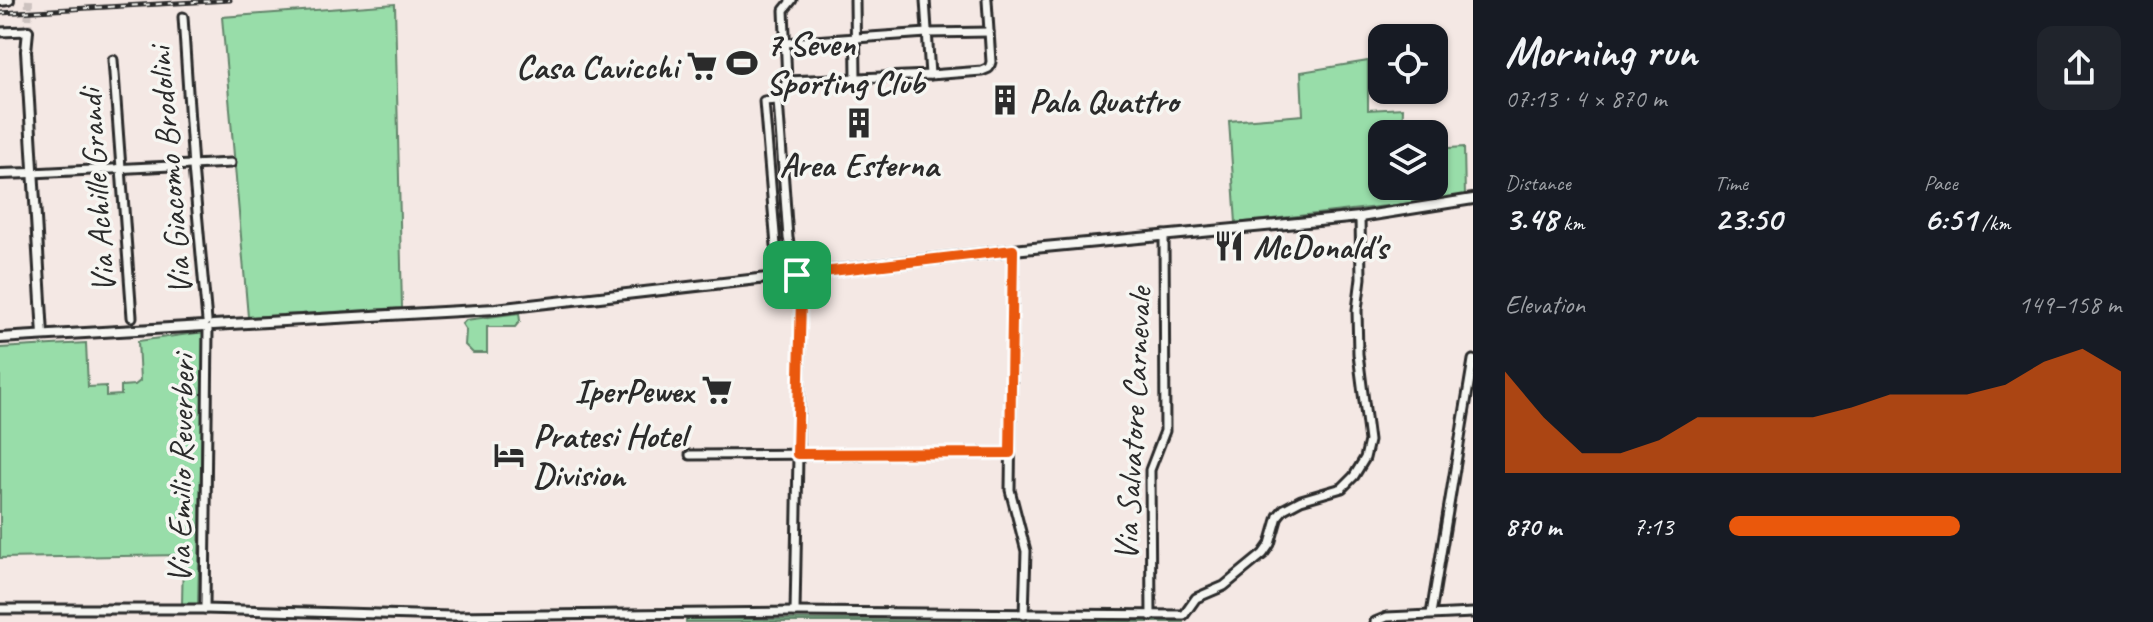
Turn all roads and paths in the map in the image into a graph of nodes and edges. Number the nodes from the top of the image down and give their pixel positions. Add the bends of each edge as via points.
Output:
1 (9, 0) edge
2 (792, 0) edge
3 (855, 0) edge
4 (925, 0) edge
5 (987, 0) edge
6 (0, 1) edge
7 (183, 17) dead end
8 (28, 31) joint
9 (0, 32) edge
10 (989, 32) junction
11 (927, 33) junction
12 (856, 38) junction
13 (785, 43) junction
14 (113, 60) dead end
15 (930, 75) junction
16 (856, 78) junction
17 (787, 81) junction
18 (778, 100) junction
19 (231, 163) dead end
20 (193, 167) junction
21 (120, 169) junction
22 (32, 173) junction
23 (0, 174) edge
24 (1473, 199) edge
25 (1360, 217) junction
26 (1164, 235) junction
27 (1013, 250) junction
28 (781, 277) junction
29 (797, 277) junction
30 (132, 317) dead end
31 (208, 325) junction
32 (43, 335) junction
33 (0, 338) edge
34 (1473, 360) edge
35 (1010, 453) junction
36 (797, 454) junction
37 (690, 455) dead end
38 (0, 609) edge
39 (205, 609) junction
40 (795, 612) junction
41 (1473, 613) edge
42 (1431, 614) junction
43 (1024, 615) junction
44 (1151, 616) junction
45 (1375, 622) edge

1 - 6 street
2 - 13 street via 784,10
3 - 12 street
4 - 11 street
5 - 10 street
7 - 20 street, Via Giacomo Brodolini
8 - 9 street
8 - 22 street
10 - 11 street
10 - 15 street via 987,70
11 - 12 street
11 - 15 street
12 - 13 street
12 - 16 street
13 - 17 street
14 - 21 street, Via Achille Grandi
15 - 16 street
16 - 17 street
17 - 18 street
18 - 28 street via 764,101
18 - 29 street via 788,238
19 - 20 street
20 - 21 street
20 - 31 street, Via Giacomo Brodolini
21 - 22 street
21 - 30 street, Via Achille Grandi
22 - 23 street
22 - 32 street
24 - 25 street
25 - 26 street
25 - 44 street via 1358,354 1369,438 1360,468 1342,488 1284,509 1263,554 1224,586 1196,598 1185,615
26 - 27 street
26 - 44 street, Via Salvatore Carnevale via 1165,431 1150,467
27 - 29 street
27 - 35 street
28 - 29 street
28 - 31 street via 495,309
29 - 36 street
31 - 32 street
31 - 39 street, Via Emilio Reverberi
32 - 33 street
34 - 42 street
35 - 36 street
35 - 43 street via 1011,500 1026,551
36 - 37 street
36 - 40 street
38 - 39 street
39 - 40 street via 451,616
40 - 43 street
41 - 42 street
42 - 45 street
43 - 44 street

